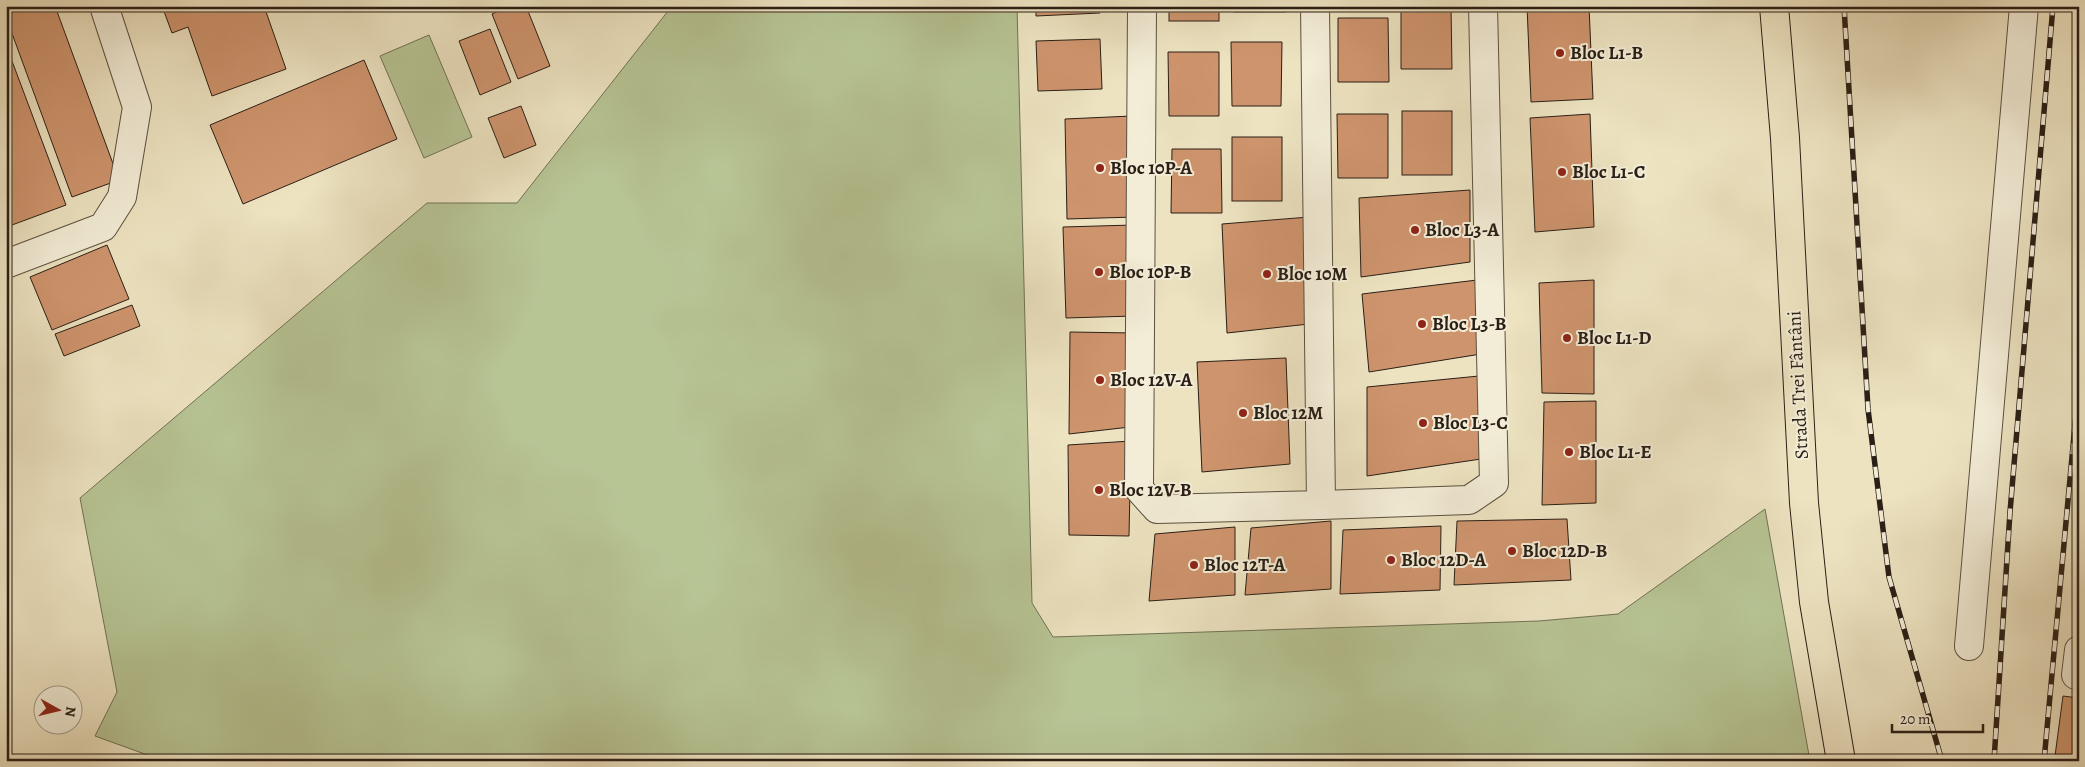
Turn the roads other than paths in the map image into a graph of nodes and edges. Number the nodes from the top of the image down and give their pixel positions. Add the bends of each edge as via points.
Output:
1 (104, 6) edge
2 (1142, 6) edge
3 (1315, 6) edge
4 (1483, 6) edge
5 (1774, 6) edge
6 (2024, 6) edge
7 (6, 264) edge
8 (1321, 505) junction
9 (1968, 646) dead end
10 (1841, 761) edge

1 - 7 street via 136,107 122,197 104,226
2 - 8 street via 1139,489 1157,509
3 - 8 street
4 - 8 street via 1494,483 1469,500
5 - 10 main road, Strada Trei Fântâni via 1785,138 1804,503 1814,602
6 - 9 street

